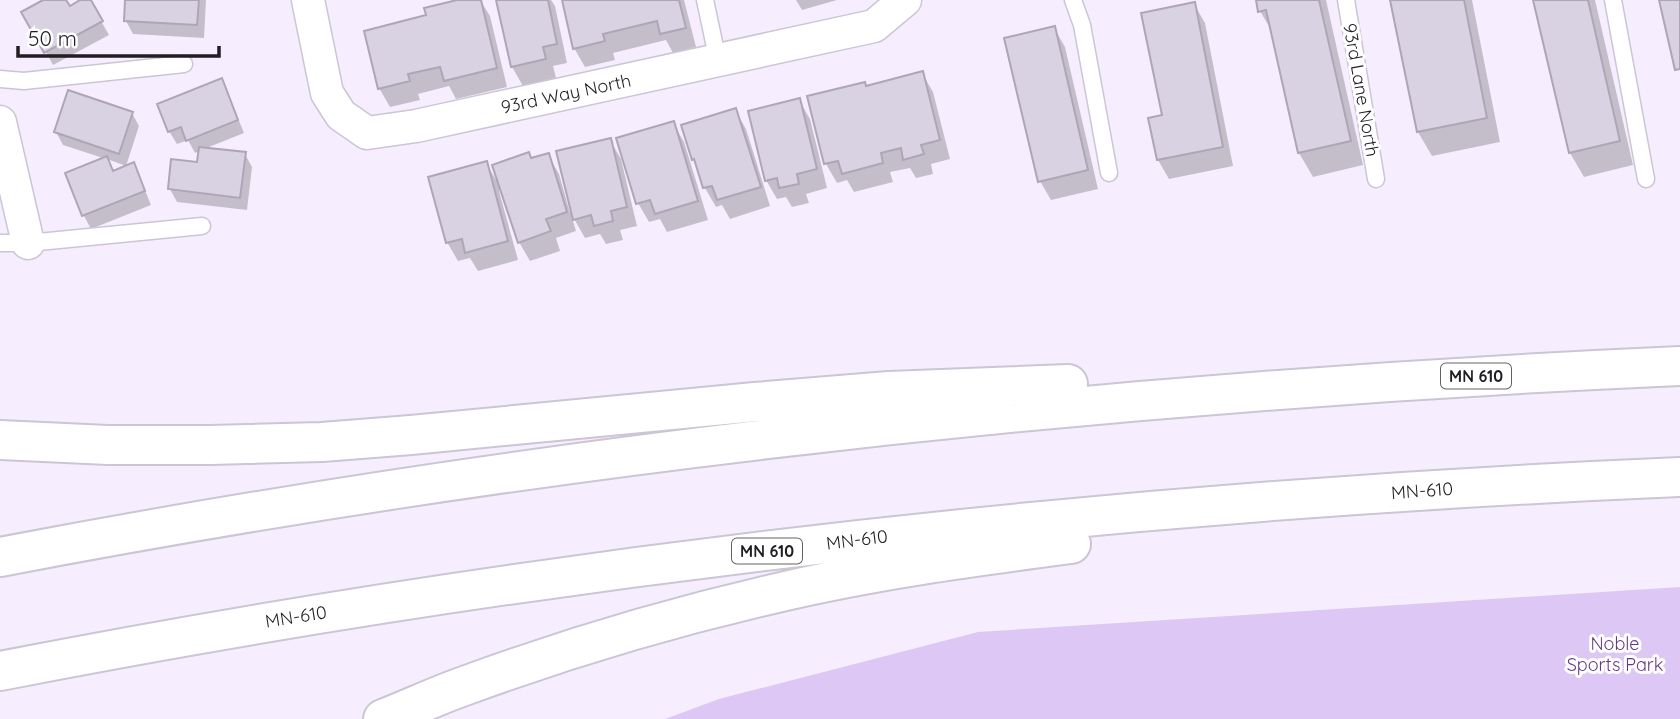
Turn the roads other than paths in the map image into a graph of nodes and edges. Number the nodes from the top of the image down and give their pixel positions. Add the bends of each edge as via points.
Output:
1 (308, 0) edge
2 (705, 0) edge
3 (905, 0) edge
4 (1073, 0) edge
5 (1346, 0) edge
6 (1614, 0) edge
7 (718, 61) junction
8 (184, 64) dead end
9 (0, 79) edge
10 (0, 122) edge
11 (1109, 173) dead end
12 (1646, 179) dead end
13 (1376, 180) dead end
14 (202, 226) dead end
15 (14, 243) edge
16 (1680, 366) edge
17 (1273, 390) junction
18 (0, 440) edge
19 (1680, 477) edge
20 (1541, 483) junction
21 (0, 557) edge
22 (0, 671) edge
23 (383, 719) edge

1 - 7 street, 93rd Way North via 327,93 341,115 368,133
2 - 7 lane
3 - 7 street, 93rd Way North via 874,26
4 - 11 lane via 1082,25
5 - 13 lane, 93rd Lane North
6 - 12 lane
8 - 9 lane via 24,81
10 - 15 street
14 - 15 lane
16 - 17 highway, MN 610
17 - 18 highway via 1057,384 889,391 322,442 108,445
17 - 21 highway, MN 610 via 801,435 607,459
19 - 20 highway, MN-610 / MN 610
20 - 22 highway, MN-610 / MN 610 via 1222,505 813,545 323,612
20 - 23 highway via 956,559 778,593 566,651

